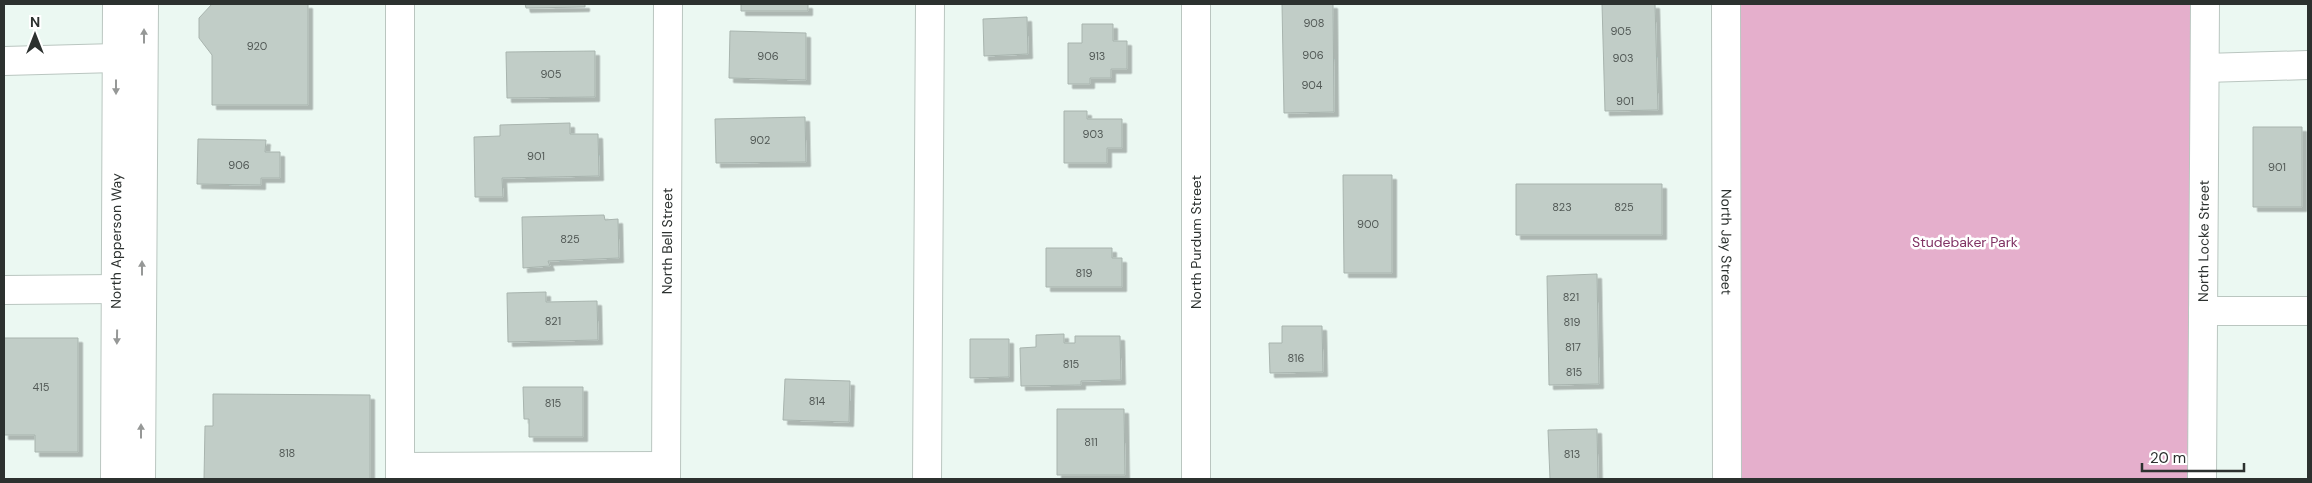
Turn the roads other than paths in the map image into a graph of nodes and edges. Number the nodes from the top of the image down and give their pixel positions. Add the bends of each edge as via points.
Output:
1 (117, 4) edge
2 (144, 4) edge
3 (400, 4) edge
4 (668, 4) edge
5 (930, 4) edge
6 (1196, 4) edge
7 (1726, 4) edge
8 (2205, 4) edge
9 (116, 58) junction
10 (4, 61) edge
11 (2308, 65) edge
12 (2205, 68) junction
13 (117, 289) junction
14 (4, 290) edge
15 (2203, 311) junction
16 (2308, 311) edge
17 (666, 472) edge
18 (400, 473) edge
19 (115, 479) edge
20 (141, 479) edge
21 (927, 479) edge
22 (1196, 479) edge
23 (1727, 479) edge
24 (2202, 479) edge

1 - 9 street, North Apperson Way
20 -> 2 street, North Apperson Way
3 - 18 street
4 - 17 street, North Bell Street
5 - 21 street
6 - 22 street, North Purdum Street
7 - 23 street, North Jay Street
8 - 12 street, North Locke Street
9 - 10 street
9 -> 13 street, North Apperson Way
11 - 12 street
12 - 15 street, North Locke Street
13 - 14 street
13 -> 19 street, North Apperson Way
15 - 16 street
15 - 24 street, North Locke Street
17 - 18 street

